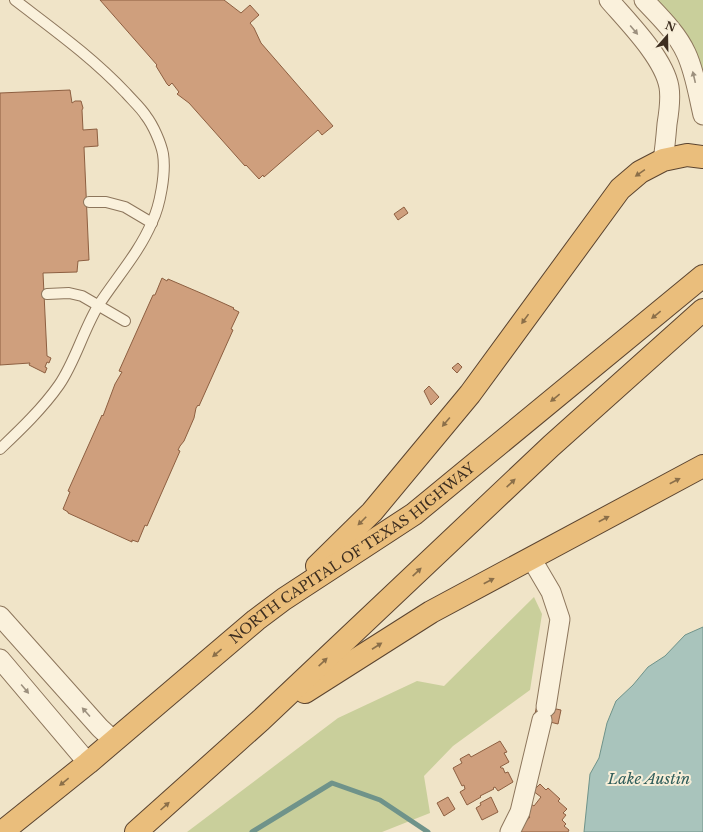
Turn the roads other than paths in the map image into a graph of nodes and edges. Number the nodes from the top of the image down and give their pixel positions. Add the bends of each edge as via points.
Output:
1 (15, 0) edge
2 (609, 0) edge
3 (644, 0) edge
4 (703, 115) edge
5 (703, 157) edge
6 (663, 160) junction
7 (89, 202) dead end
8 (152, 223) junction
9 (703, 276) edge
10 (47, 294) dead end
11 (98, 307) junction
12 (703, 310) edge
13 (124, 321) dead end
14 (0, 449) edge
15 (703, 466) edge
16 (532, 558) junction
17 (284, 599) junction
18 (0, 616) edge
19 (0, 659) edge
20 (261, 720) junction
21 (113, 740) junction
22 (88, 763) junction
23 (2, 832) edge
24 (136, 832) edge
25 (510, 832) edge

1 - 8 lane via 78,48 112,78 147,116 163,154 159,205
2 -> 6 street via 638,34 665,76 670,104
4 -> 3 street via 686,52
5 - 6 highway via 687,155
6 -> 17 highway via 640,172 620,189 470,394 372,512
7 - 8 lane via 106,202 125,207
8 - 11 lane
9 -> 17 highway, NORTH CAPITAL OF TEXAS HIGHWAY via 414,514
10 - 11 lane via 69,293 82,296
11 - 13 lane
11 - 14 lane via 60,384
20 -> 12 highway via 551,446
16 -> 15 highway
20 -> 16 highway via 431,612
16 - 25 street via 551,592 560,619 544,713 520,812
17 -> 21 highway, NORTH CAPITAL OF TEXAS HIGHWAY
21 -> 18 street
19 -> 22 street
24 -> 20 highway
21 - 22 highway, NORTH CAPITAL OF TEXAS HIGHWAY
22 -> 23 highway, NORTH CAPITAL OF TEXAS HIGHWAY

